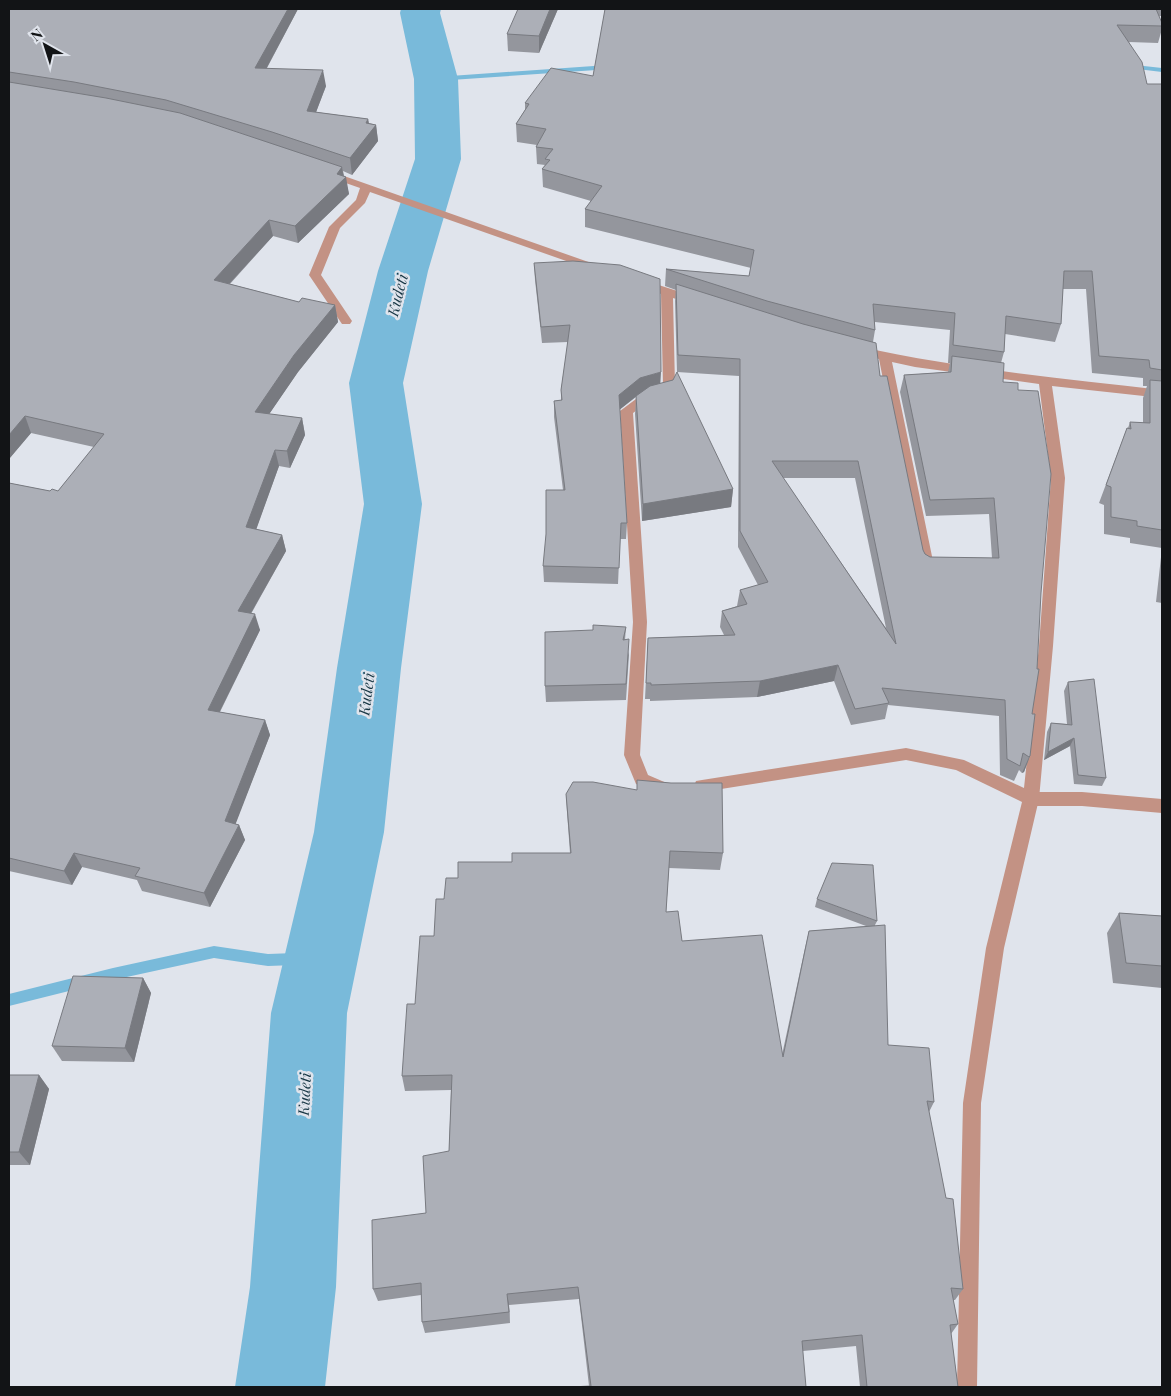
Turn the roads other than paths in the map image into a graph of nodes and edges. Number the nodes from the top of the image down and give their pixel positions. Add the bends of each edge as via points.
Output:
1 (313, 168) edge
2 (370, 187) junction
3 (605, 271) edge
4 (631, 280) edge
5 (667, 292) junction
6 (703, 304) edge
7 (346, 320) dead end
8 (847, 348) edge
9 (885, 356) junction
10 (1045, 381) junction
11 (1162, 394) edge
12 (927, 566) edge
13 (1032, 799) junction
14 (1162, 806) edge
15 (967, 1387) edge

1 - 2 street
2 - 3 street via 533,248
2 - 7 street via 335,228 315,275
4 - 5 street
5 - 6 street
5 - 13 street via 667,393 644,399 626,411 640,622 632,755 642,779 669,792 906,754 959,764
8 - 9 street
9 - 10 street
9 - 12 street
10 - 11 street
10 - 13 street via 1058,478
13 - 14 street via 1082,799
13 - 15 street via 995,948 972,1103

